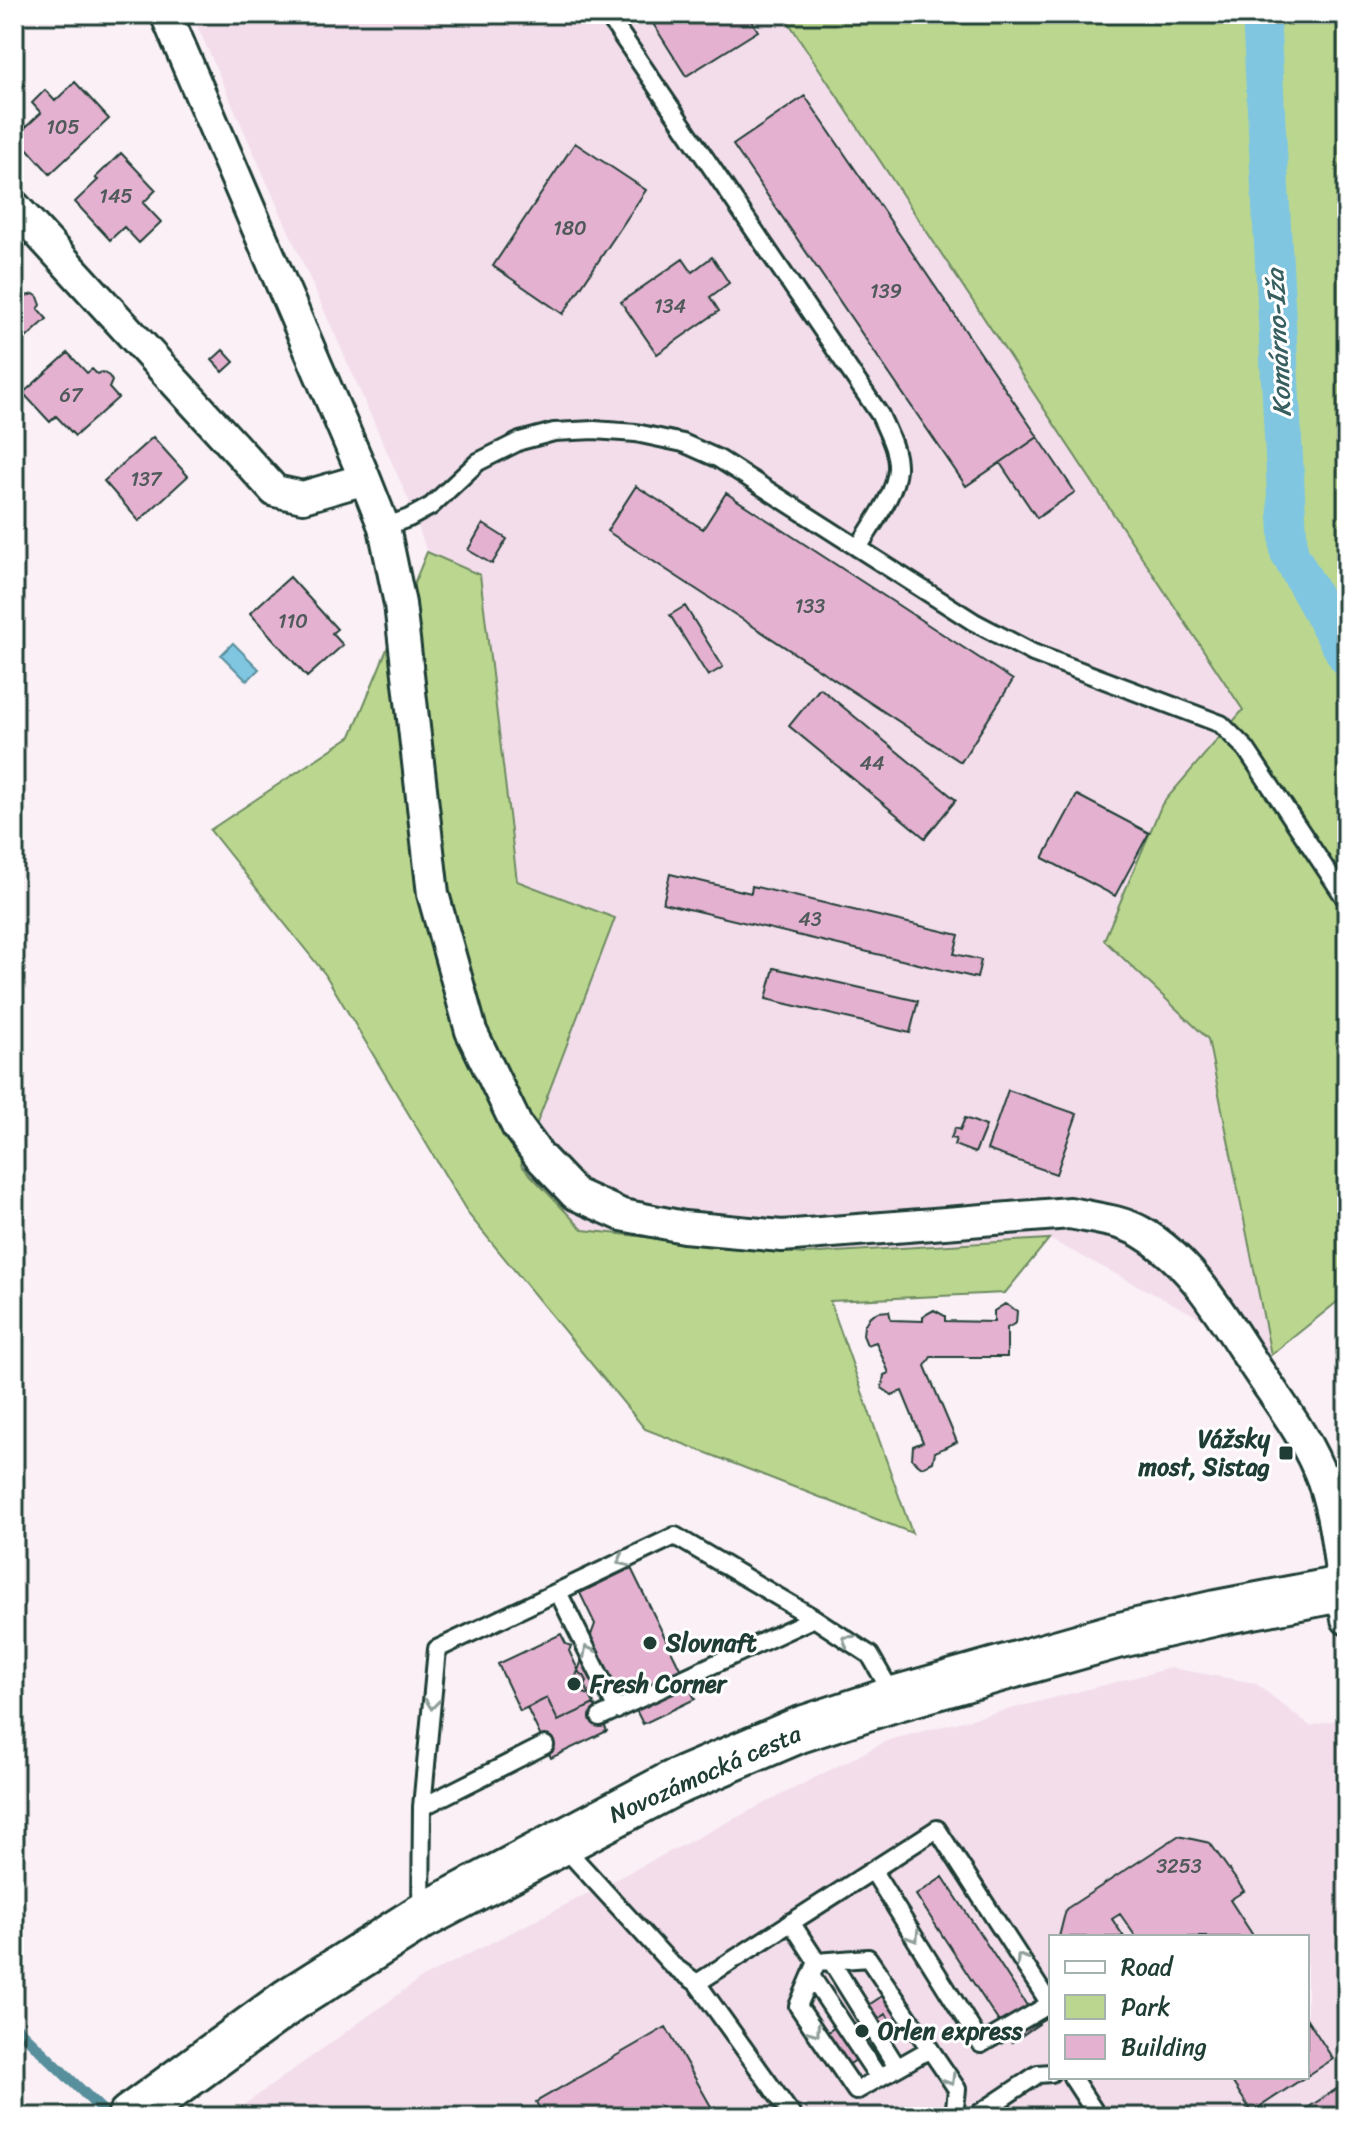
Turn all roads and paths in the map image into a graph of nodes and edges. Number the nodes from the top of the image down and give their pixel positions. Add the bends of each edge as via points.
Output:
1 (166, 14) edge
2 (607, 14) edge
3 (14, 206) edge
4 (365, 479) junction
5 (384, 527) junction
6 (858, 548) junction
7 (1347, 901) edge
8 (1335, 1474) edge
9 (558, 1592) junction
10 (1345, 1598) edge
11 (814, 1618) junction
12 (894, 1699) junction
13 (617, 1710) junction
14 (600, 1717) dead end
15 (545, 1745) dead end
16 (422, 1807) junction
17 (559, 1842) junction
18 (873, 1871) junction
19 (421, 1917) junction
20 (791, 1922) junction
21 (820, 1966) junction
22 (697, 1983) junction
23 (1049, 2002) edge
24 (1049, 2005) edge
25 (930, 2049) junction
26 (897, 2067) junction
27 (1049, 2073) edge
28 (879, 2078) junction
29 (1073, 2079) edge
30 (139, 2111) edge
31 (793, 2117) edge
32 (954, 2117) edge
33 (974, 2117) edge
34 (1098, 2117) edge

1 - 4 street
2 - 6 lane via 880,415 897,467 893,487
3 - 4 street via 275,491 303,497
4 - 5 street
5 - 6 lane via 431,506 478,462 520,441 594,430 683,443 719,459
5 - 8 street via 400,604 433,894 471,1031 517,1126 575,1194 622,1215 782,1236 1070,1213 1139,1231 1191,1274 1302,1436
6 - 7 lane via 1033,653 1221,724 1246,749
8 - 10 street via 1332,1514
11 -> 9 lane via 675,1536
13 -> 9 lane
9 -> 16 lane via 437,1649
10 - 12 main road, Novozámocká cesta via 1116,1636
12 -> 11 lane via 870,1655
11 - 13 lane
12 - 17 main road, Novozámocká cesta via 799,1730 686,1778
13 - 14 lane
15 - 16 lane
16 - 19 lane
17 - 19 main road, Novozámocká cesta
17 - 22 lane via 672,1965
18 - 20 lane
23 -> 18 lane via 937,1829
18 -> 24 lane via 981,2044
19 - 30 main road, Novozámocká cesta via 290,2000
20 - 21 lane
20 - 22 lane
21 - 25 lane via 868,1958
21 - 26 lane
21 - 28 lane
21 -> 28 lane via 798,2006 856,2091
22 - 31 lane
25 - 26 lane
25 -> 32 lane via 957,2089
26 - 28 lane
27 - 33 lane via 1038,2074
29 - 34 lane

